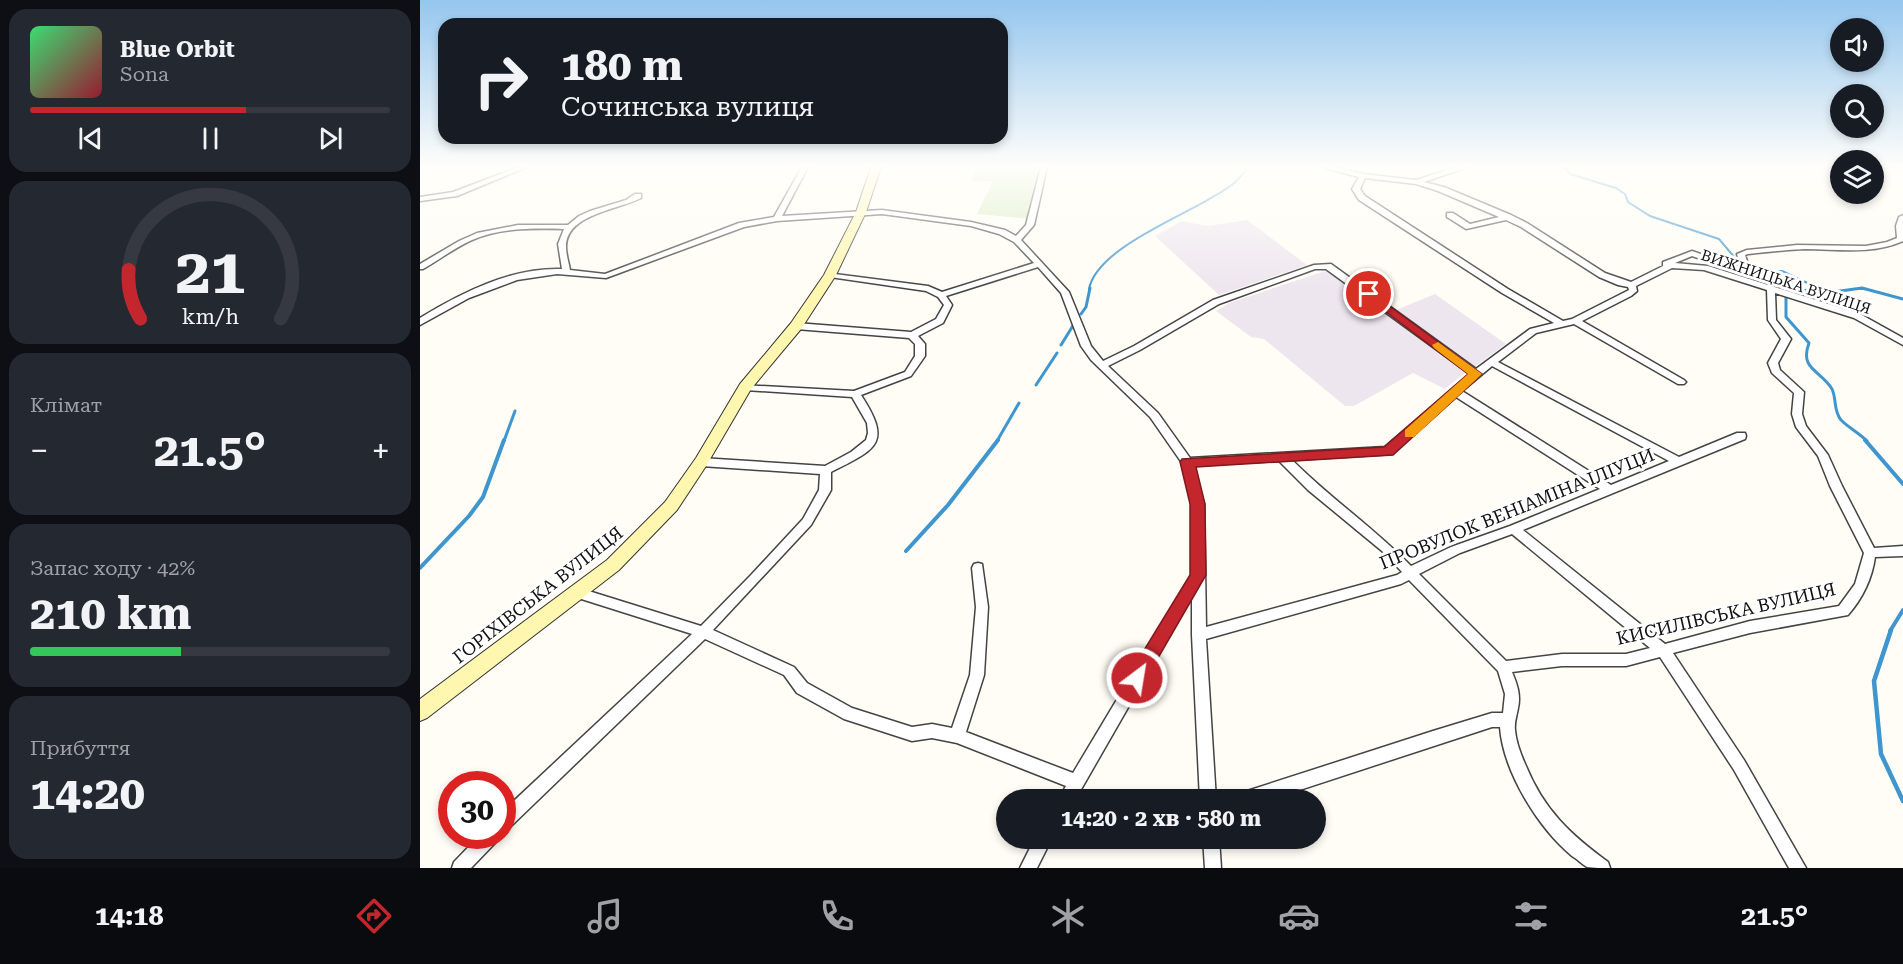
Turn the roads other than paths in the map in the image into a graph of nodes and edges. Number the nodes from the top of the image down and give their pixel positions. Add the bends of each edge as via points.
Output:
1 (612, 208) edge
2 (783, 208) edge
3 (862, 208) edge
4 (1034, 208) edge
5 (1377, 208) edge
6 (1485, 208) edge
7 (861, 212) junction
8 (1450, 215) dead end
9 (1508, 217) junction
10 (1903, 217) edge
11 (777, 219) junction
12 (570, 227) junction
13 (1017, 240) junction
14 (1039, 264) junction
15 (420, 267) edge
16 (1662, 267) junction
17 (566, 272) junction
18 (830, 275) junction
19 (1632, 285) junction
20 (1774, 291) junction
21 (941, 295) junction
22 (1575, 321) junction
23 (420, 322) edge
24 (1562, 324) junction
25 (796, 326) junction
26 (912, 336) junction
27 (1903, 342) edge
28 (1491, 362) junction
29 (1101, 366) junction
30 (1476, 374) junction
31 (1681, 382) dead end
32 (745, 387) junction
33 (1456, 392) junction
34 (855, 394) junction
35 (1741, 436) dead end
36 (1282, 457) junction
37 (701, 462) junction
38 (1187, 462) junction
39 (1680, 462) junction
40 (826, 470) junction
41 (1610, 490) junction
42 (1514, 529) junction
43 (1903, 551) edge
44 (1870, 553) junction
45 (978, 568) dead end
46 (1410, 572) junction
47 (1198, 575) junction
48 (579, 593) junction
49 (704, 632) junction
50 (1199, 635) junction
51 (1664, 651) junction
52 (1503, 667) junction
53 (420, 711) edge
54 (1506, 720) junction
55 (957, 736) junction
56 (1076, 782) junction
57 (1072, 789) edge
58 (1207, 789) edge
59 (1277, 789) edge
60 (516, 810) edge
61 (478, 849) edge
62 (1038, 849) edge
63 (1212, 849) edge
64 (460, 868) edge
65 (1028, 868) edge
66 (1213, 868) edge
67 (1602, 868) edge
68 (1798, 868) edge

1 - 12 street via 591,213
2 - 11 street
3 - 7 street, ГОРІХІВСЬКА ВУЛИЦЯ
4 - 13 street via 1030,225
5 - 24 street
6 - 9 street
7 - 11 street
7 - 13 street via 971,224
7 - 18 street, ГОРІХІВСЬКА ВУЛИЦЯ
8 - 9 street via 1469,227
9 - 19 street via 1602,274
10 - 16 street via 1901,239 1886,248 1802,247 1741,254 1747,268 1735,270 1692,253
11 - 17 street via 742,225 606,276
12 - 15 street via 525,228 477,236
12 - 17 street via 562,242
13 - 14 street
14 - 21 street
14 - 29 street via 1065,292 1086,345
16 - 19 street, ВИЖНИЦЬКА ВУЛИЦЯ
16 - 20 street, ВИЖНИЦЬКА ВУЛИЦЯ via 1705,268
17 - 23 street via 519,277 484,288
18 - 21 street via 910,285
18 - 25 street, ГОРІХІВСЬКА ВУЛИЦЯ
19 - 22 street, ВИЖНИЦЬКА ВУЛИЦЯ via 1634,291
20 - 27 street, ВИЖНИЦЬКА ВУЛИЦЯ via 1857,316
20 - 44 street via 1772,320 1786,339 1773,363 1775,371 1800,392 1797,414 1801,427 1823,455
21 - 26 street via 948,305 940,321
22 - 24 street
22 - 31 street
24 - 28 street via 1533,331
25 - 26 street
25 - 32 street, ГОРІХІВСЬКА ВУЛИЦЯ
26 - 34 street via 920,344 920,356 908,374
28 - 30 street
28 - 39 street
29 - 30 street via 1216,302 1314,267 1328,266
29 - 38 street via 1154,415
30 - 33 street
32 - 34 street
32 - 37 street, ГОРІХІВСЬКА ВУЛИЦЯ
33 - 36 street via 1388,452
33 - 41 street
34 - 40 street via 874,423 874,436 867,447
35 - 39 street, ПРОВУЛОК ВЕНІАМІНА ІЛІУЦИ
36 - 38 street
36 - 46 street
37 - 40 street
37 - 48 street, ГОРІХІВСЬКА ВУЛИЦЯ via 671,506 639,541
38 - 47 street via 1198,504
39 - 41 street, ПРОВУЛОК ВЕНІАМІНА ІЛІУЦИ
40 - 49 street via 825,490 807,522
41 - 42 street, ПРОВУЛОК ВЕНІАМІНА ІЛІУЦИ
42 - 46 street, ПРОВУЛОК ВЕНІАМІНА ІЛІУЦИ
42 - 51 street
43 - 44 street
44 - 51 street, КИСИЛІВСЬКА ВУЛИЦЯ via 1862,582 1843,611 1750,627
45 - 55 street via 982,607 977,675
46 - 50 street, ПРОВУЛОК ВЕНІАМІНА ІЛІУЦИ via 1401,579
46 - 52 street
47 - 50 street
47 - 56 street
48 - 49 street
48 - 53 street, ГОРІХІВСЬКА ВУЛИЦЯ
49 - 55 street via 789,671 802,688 849,714 912,734 932,731
49 - 60 street
50 - 58 street
51 - 52 street, КИСИЛІВСЬКА ВУЛИЦЯ via 1626,660 1562,660
51 - 68 street via 1738,765
52 - 54 street via 1511,687 1512,704
54 - 59 street via 1492,720 1432,738
54 - 67 street via 1517,760 1545,817
55 - 56 street
56 - 57 street
61 - 64 street
62 - 65 street
63 - 66 street

